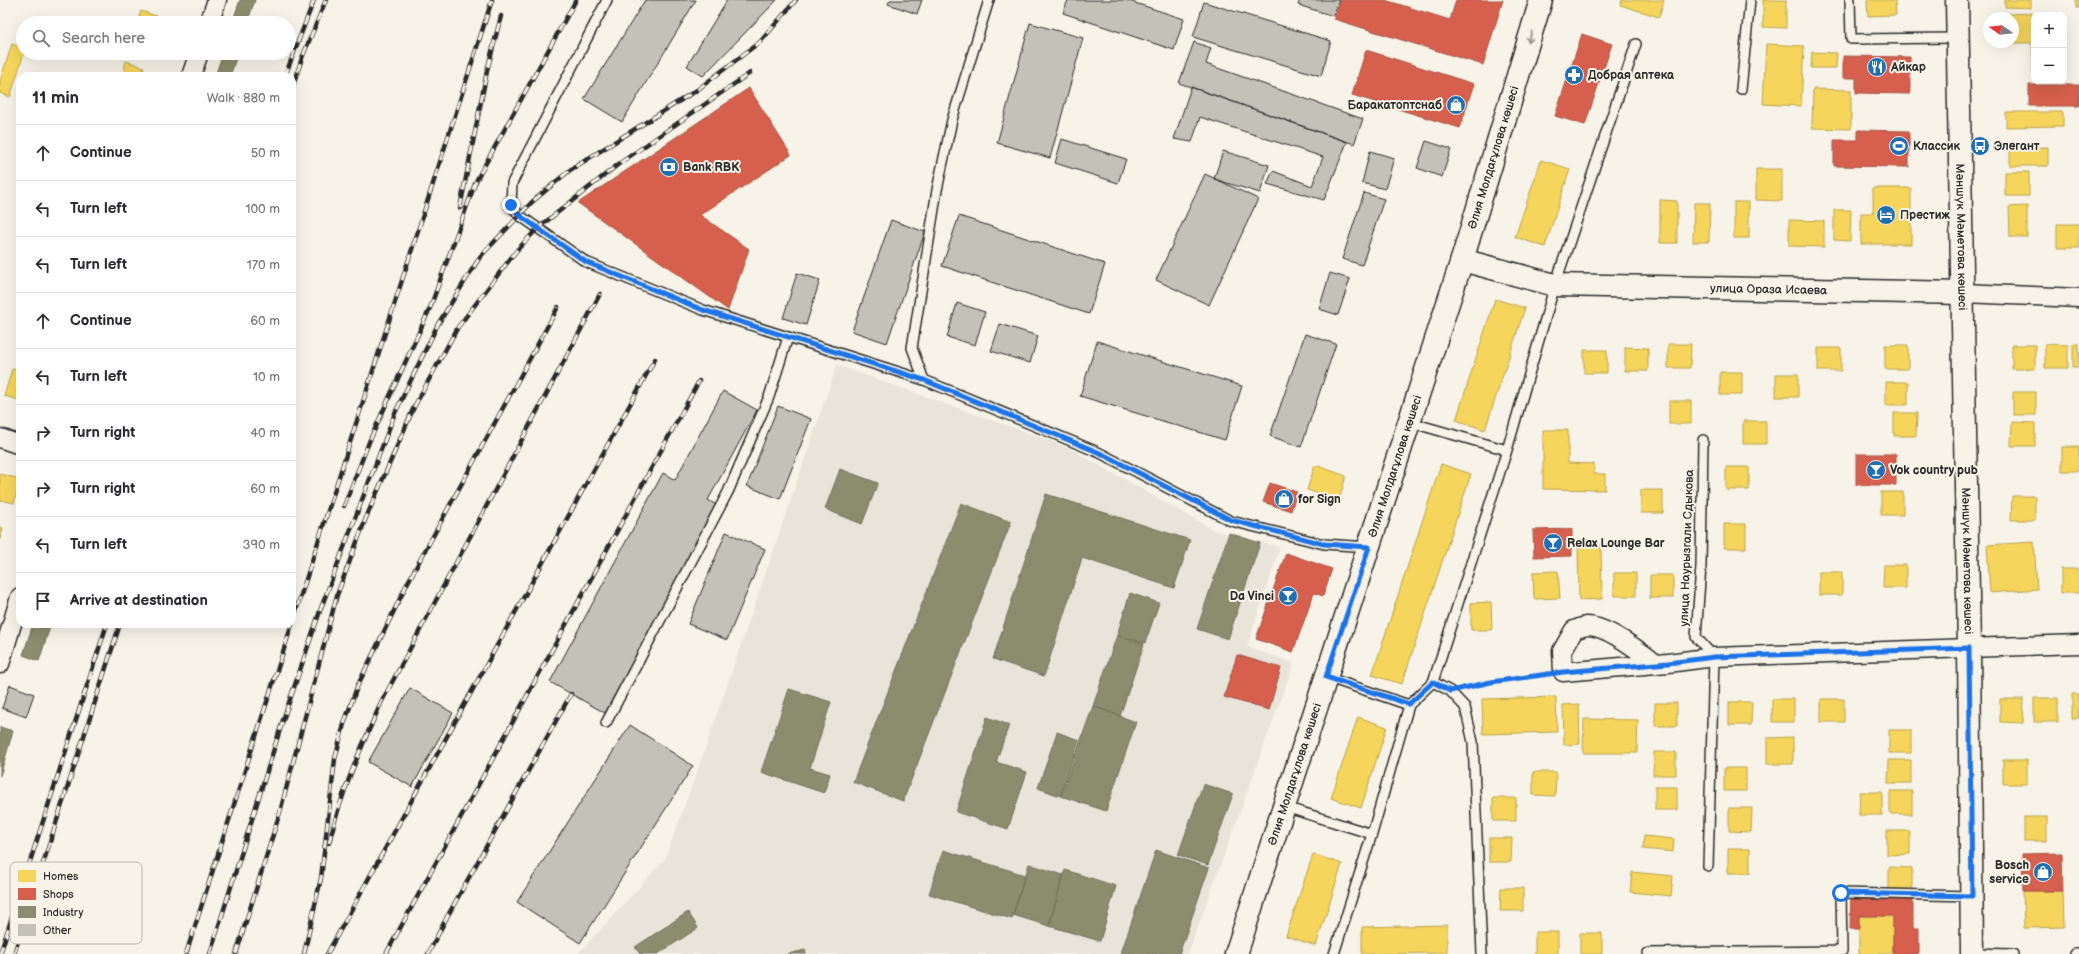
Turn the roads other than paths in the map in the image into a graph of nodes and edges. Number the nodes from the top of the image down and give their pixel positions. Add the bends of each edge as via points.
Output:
1 (217, 0) edge
2 (608, 0) edge
3 (989, 0) edge
4 (1541, 0) edge
5 (1750, 0) edge
6 (1850, 0) edge
7 (1958, 0) edge
8 (211, 16) edge
9 (1958, 38) junction
10 (1636, 44) dead end
11 (197, 60) edge
12 (192, 72) edge
13 (1741, 89) dead end
14 (1462, 260) junction
15 (1555, 285) junction
16 (1963, 293) junction
17 (2079, 298) edge
18 (788, 337) junction
19 (924, 380) junction
20 (1409, 422) junction
21 (0, 438) edge
22 (1703, 440) dead end
23 (16, 444) edge
24 (1507, 450) junction
25 (1369, 547) junction
26 (16, 610) edge
27 (2079, 644) edge
28 (1969, 648) junction
29 (1714, 657) junction
30 (0, 664) edge
31 (1656, 664) junction
32 (1326, 677) junction
33 (1433, 682) junction
34 (1409, 704) junction
35 (606, 723) dead end
36 (1285, 806) junction
37 (1372, 834) junction
38 (1708, 866) dead end
39 (1972, 896) junction
40 (1648, 953) dead end
41 (1236, 954) edge
42 (1334, 954) edge
43 (1482, 954) edge
44 (1972, 954) edge
45 (2013, 954) edge
46 (2075, 954) edge
47 (2079, 954) edge

1 - 8 street
2 - 18 lane via 512,183 511,205 519,215 586,262 682,302
3 - 19 lane via 952,120 937,190 912,348
4 -> 14 main road, Әлия Молдағұлова көшесі
5 - 13 lane
6 - 9 lane via 1851,39
7 - 9 main road, Мәншүк Мәметова көшесі
9 - 16 main road, Мәншүк Мәметова көшесі
10 - 15 lane
11 - 12 street
14 - 15 main road, улица Ораза Исаева
14 - 20 main road, Әлия Молдағұлова көшесі
15 - 16 main road, улица Ораза Исаева
15 - 24 lane
16 - 17 street, улица Ораза Исаева
16 - 28 main road, Мәншүк Мәметова көшесі
18 - 19 lane
18 - 35 lane via 769,397 728,492
19 - 25 lane via 1100,453 1231,520 1324,544
20 - 24 lane
20 - 25 main road, Әлия Молдағұлова көшесі
21 - 23 street
22 - 29 lane, улица Наурызгали Сдыкова via 1701,566 1696,637
24 - 33 lane
25 - 32 main road, Әлия Молдағұлова көшесі
26 - 30 street
27 - 28 street
28 - 29 street
28 - 39 main road, Мәншүк Мәметова көшесі
29 - 31 street
29 - 38 lane
31 - 31 street via 1618,638 1600,629 1586,626 1574,630 1562,651 1563,672
32 - 34 lane
32 - 36 main road, Әлия Молдағұлова көшесі
33 - 34 lane
33 - 43 lane via 1450,691 1465,707 1473,742
34 - 37 lane
36 - 37 lane
36 - 41 main road, Әлия Молдағұлова көшесі
37 - 42 lane
39 - 40 lane via 1841,893 1842,951
39 - 44 main road, Мәншүк Мәметова көшесі
44 - 45 lane
46 - 47 lane

